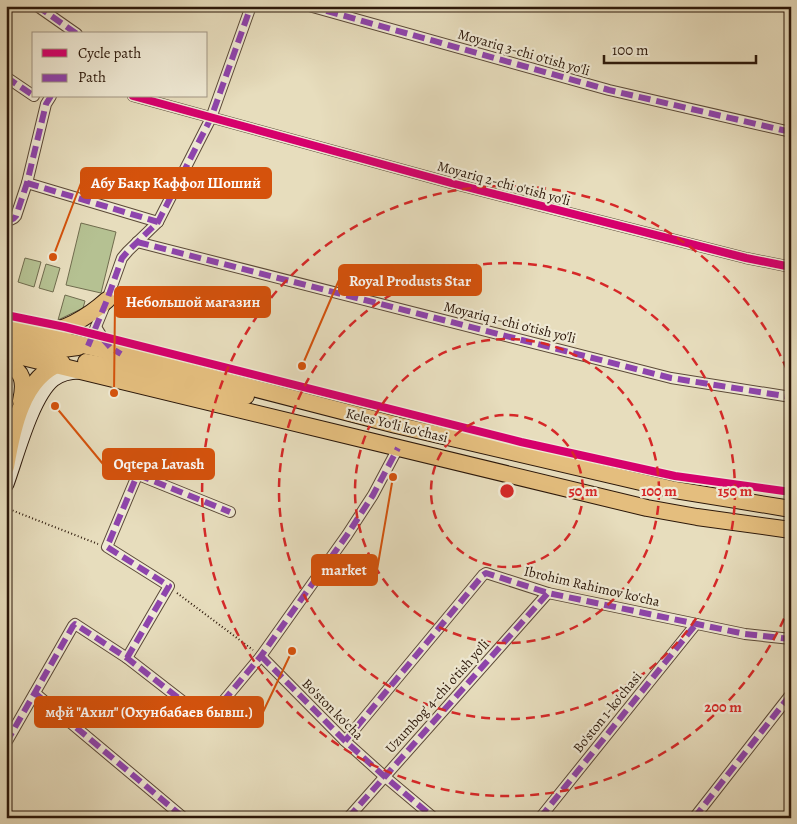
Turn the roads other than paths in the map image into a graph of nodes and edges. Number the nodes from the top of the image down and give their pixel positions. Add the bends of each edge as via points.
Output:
1 (37, 6) edge
2 (251, 6) edge
3 (309, 6) edge
4 (74, 32) edge
5 (6, 77) edge
6 (32, 95) edge
7 (140, 98) edge
8 (49, 100) edge
9 (212, 118) junction
10 (791, 132) edge
11 (27, 183) junction
12 (6, 220) edge
13 (158, 222) junction
14 (137, 242) junction
15 (791, 267) edge
16 (106, 300) junction
17 (6, 327) edge
18 (96, 327) junction
19 (39, 334) junction
20 (6, 342) edge
21 (88, 346) junction
22 (6, 353) edge
23 (121, 354) junction
24 (55, 358) junction
25 (6, 363) edge
26 (81, 366) junction
27 (48, 384) junction
28 (791, 397) edge
29 (305, 402) junction
30 (19, 411) junction
31 (260, 414) junction
32 (376, 420) junction
33 (398, 448) junction
34 (564, 464) junction
35 (6, 467) edge
36 (544, 483) junction
37 (675, 483) junction
38 (6, 484) edge
39 (791, 509) edge
40 (230, 512) dead end
41 (791, 530) edge
42 (548, 593) junction
43 (696, 624) junction
44 (791, 639) edge
45 (261, 656) junction
46 (127, 658) junction
47 (35, 693) junction
48 (791, 694) edge
49 (345, 741) junction
50 (6, 742) edge
51 (384, 776) junction
52 (184, 818) edge
53 (348, 818) edge
54 (434, 818) edge
55 (540, 818) edge
56 (694, 818) edge

1 - 4 street
2 - 9 street
3 - 10 street, Moyariq 3-chi o'tish yo'li via 609,90
5 - 6 street
7 - 9 street, Moyariq 2-chi o'tish yo'li
8 - 11 street
9 - 13 street
9 - 15 street, Moyariq 2-chi o'tish yo'li via 432,178
11 - 12 street via 16,216
11 - 13 street
13 - 14 street
14 - 16 street via 122,258
14 - 28 street, Moyariq 1-chi o'tish yo'li via 671,378
16 - 18 street
16 - 19 main road via 74,323 57,331
17 - 19 main road, Keles Yoʻli koʻchasi
18 - 21 street
18 - 23 street via 111,348
19 - 21 main road, Keles Yoʻli koʻchasi
19 - 24 main road via 47,339
20 - 24 main road via 32,347
21 - 23 main road, Keles Yoʻli koʻchasi
21 - 24 main road
21 - 26 main road
22 - 24 main road
23 - 29 main road, Keles Yoʻli koʻchasi
24 - 26 main road
24 - 27 street
24 - 30 main road via 34,384
25 - 30 main road via 23,381
26 - 27 street
26 - 29 main road via 118,368 228,394
26 - 31 main road, Keles Yoʻli koʻchasi
27 - 38 street via 30,416
29 - 32 main road, Keles Yoʻli koʻchasi
30 - 35 main road
31 - 32 main road via 305,417 368,431 376,425
31 - 33 main road, Keles Yoʻli koʻchasi
32 - 34 main road, Keles Yoʻli koʻchasi
33 - 34 main road via 410,441 425,441 519,462
33 - 36 main road, Keles Yoʻli koʻchasi
33 - 45 street via 347,535
34 - 37 main road, Keles Yoʻli koʻchasi
36 - 37 main road via 590,486 664,502 674,500
36 - 41 main road, Keles Yoʻli koʻchasi via 647,508
37 - 39 main road, Keles Yoʻli koʻchasi
40 - 46 street via 138,476 108,548 169,586
42 - 43 street, Ibrohim Rahimov ko'cha
42 - 49 street, Ibrohim Rahimov ko'cha via 486,573 483,575
42 - 51 street, Uzumbog' 4-chi o'tish yo'li
43 - 44 street, Ibrohim Rahimov ko'cha
43 - 55 street, Bo'ston 1-ko'chasi
45 - 46 street via 206,719
45 - 49 street, Bo'ston ko'cha
46 - 47 street via 75,624
47 - 50 street
47 - 52 street
48 - 56 street
49 - 51 street, Bo'ston ko'cha
51 - 53 street, Uzumbog' 4-chi o'tish yo'li
51 - 54 street, Bo'ston ko'cha

